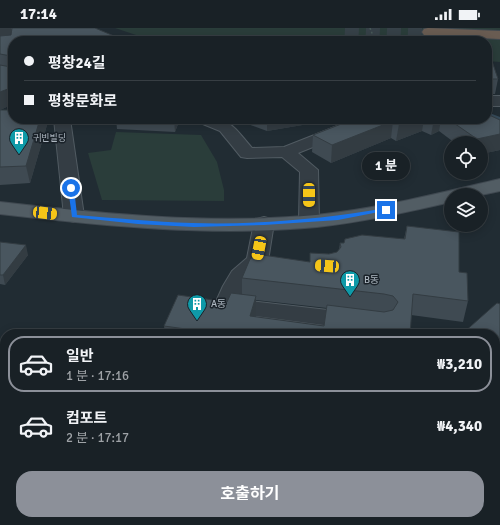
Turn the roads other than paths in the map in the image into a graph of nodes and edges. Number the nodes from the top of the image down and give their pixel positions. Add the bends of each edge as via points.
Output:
1 (428, 32) dead end
2 (500, 35) edge
3 (63, 124) edge
4 (216, 124) edge
5 (356, 124) edge
6 (286, 152) junction
7 (500, 185) edge
8 (487, 188) edge
9 (444, 197) edge
10 (0, 208) edge
11 (74, 216) junction
12 (309, 221) junction
13 (264, 223) junction
14 (257, 261) junction
15 (280, 263) edge
16 (374, 323) edge

1 - 2 highway
3 - 11 street
4 - 6 street via 226,128 246,153
5 - 6 street
6 - 12 street via 309,170
7 - 8 main road
9 - 12 main road via 356,216
10 - 11 main road
11 - 13 main road via 194,225
12 - 13 main road
13 - 14 street
14 - 15 street
14 - 16 street via 244,269 237,279 226,306

